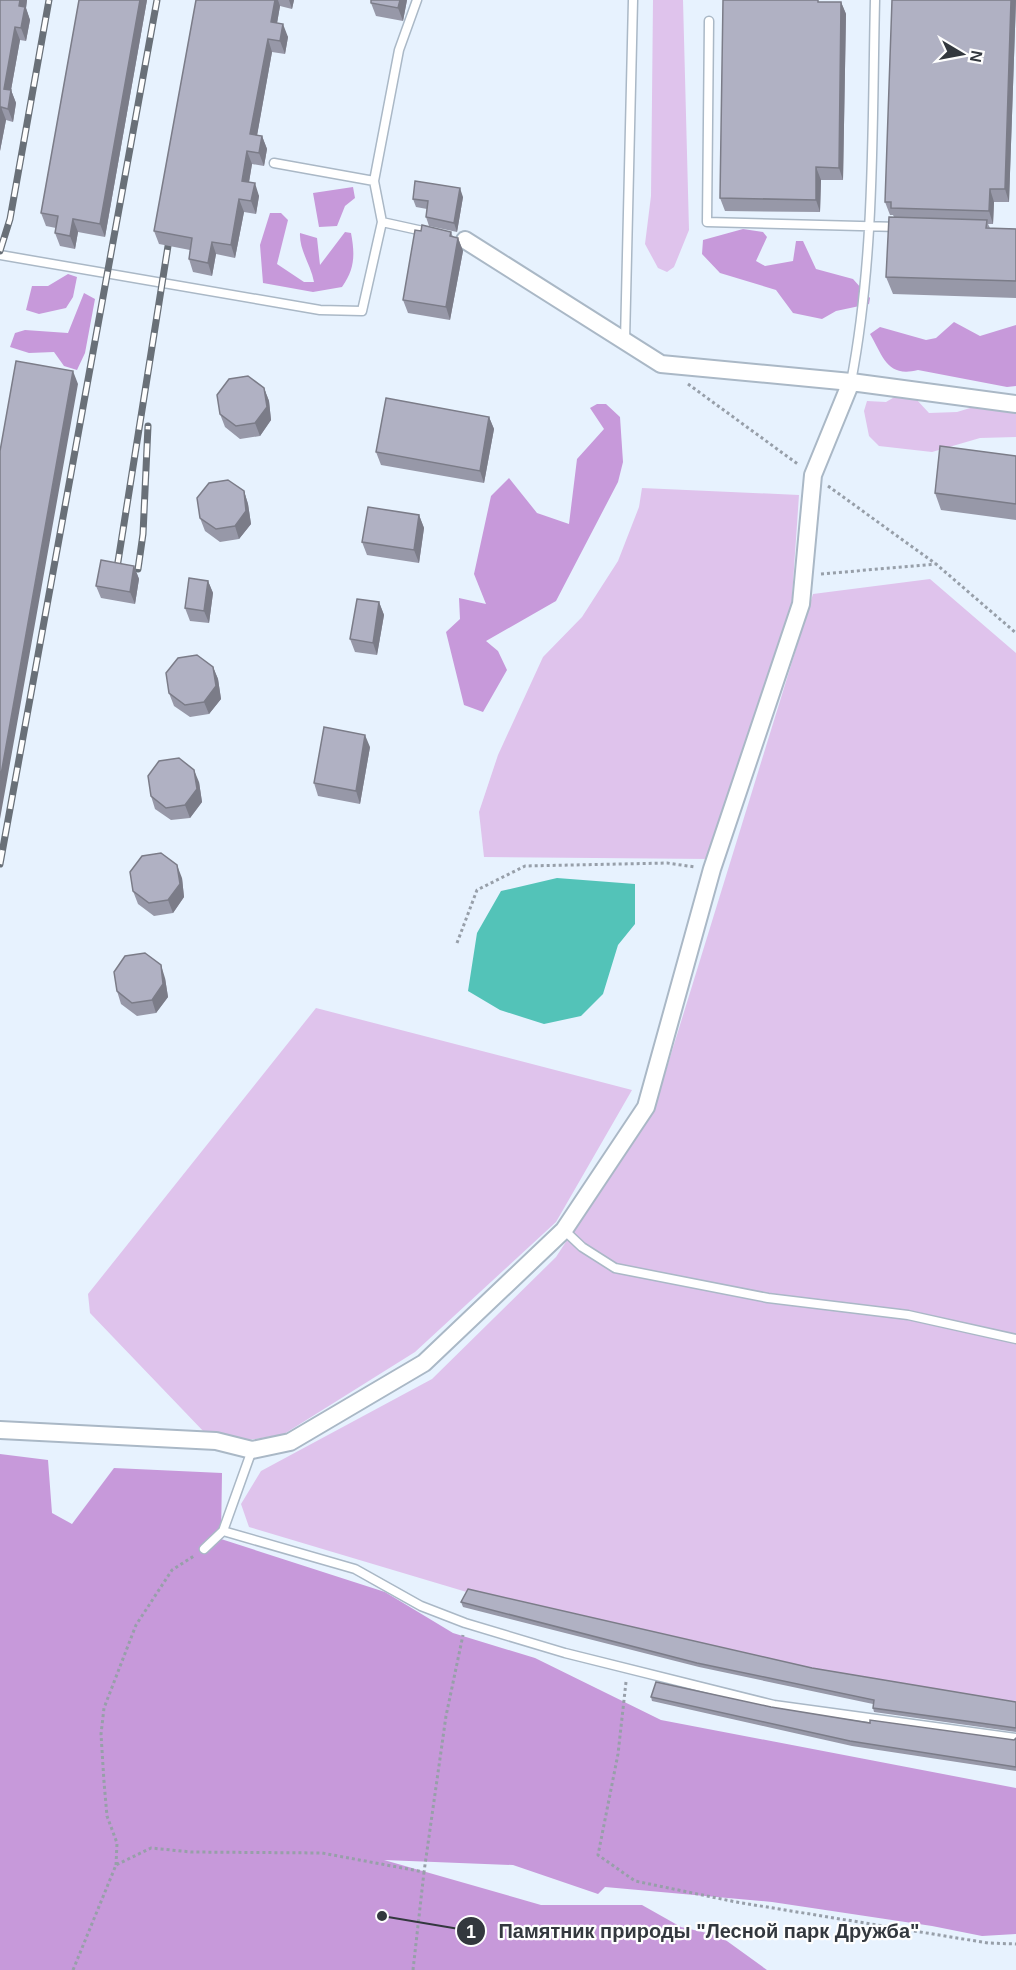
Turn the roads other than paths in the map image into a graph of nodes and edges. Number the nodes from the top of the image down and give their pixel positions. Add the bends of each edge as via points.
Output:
1 (417, 0) edge
2 (633, 0) edge
3 (875, 0) edge
4 (709, 21) dead end
5 (274, 163) dead end
6 (374, 181) junction
7 (382, 222) junction
8 (870, 225) junction
9 (904, 227) edge
10 (444, 236) edge
11 (460, 239) edge
12 (0, 255) edge
13 (626, 341) junction
14 (851, 382) junction
15 (1016, 404) edge
16 (564, 1230) junction
17 (1016, 1339) edge
18 (0, 1430) edge
19 (252, 1450) junction
20 (223, 1532) junction
21 (204, 1549) road end
22 (1016, 1738) edge

1 - 6 lane via 399,50
2 - 13 lane
3 - 8 lane
4 - 8 lane via 707,222
5 - 6 lane
6 - 7 lane
7 - 10 lane
7 - 12 lane via 362,311 320,310
8 - 9 lane
8 - 14 lane via 862,324
11 - 13 street
13 - 14 street via 661,364
14 - 15 street
14 - 16 street via 813,475 801,604 712,869 646,1107
16 - 17 lane via 615,1268 768,1298 908,1315
16 - 19 street via 424,1363 291,1442
18 - 19 street via 216,1441
19 - 20 lane
20 - 21 lane
20 - 22 lane via 355,1569 421,1606 565,1653 774,1705

